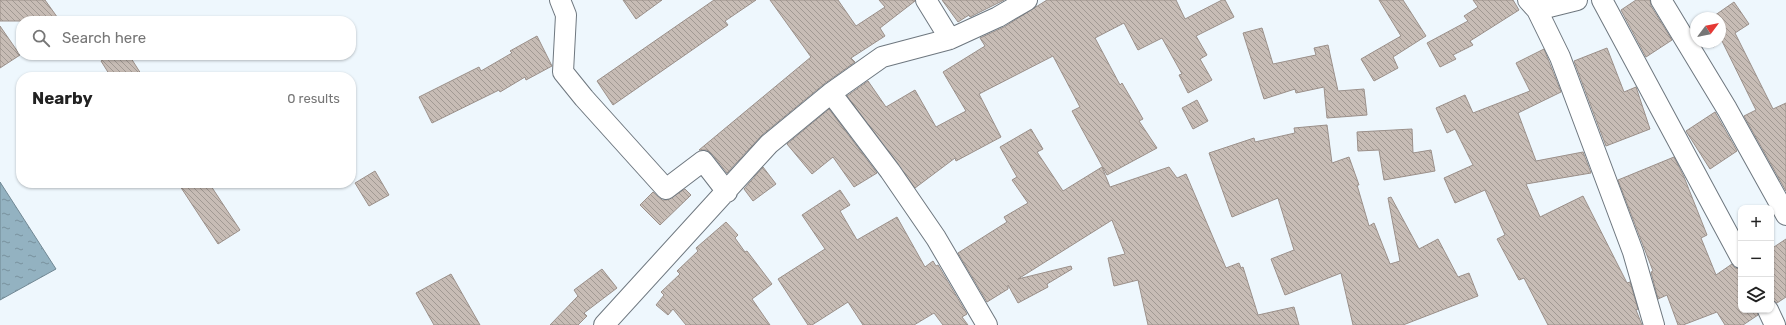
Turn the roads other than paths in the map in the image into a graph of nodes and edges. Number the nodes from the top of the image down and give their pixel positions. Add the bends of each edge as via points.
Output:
1 (560, 0) edge
2 (926, 0) edge
3 (1027, 0) edge
4 (1577, 0) edge
5 (1602, 0) edge
6 (1662, 0) edge
7 (1532, 5) edge
8 (950, 39) junction
9 (831, 93) junction
10 (727, 192) junction
11 (1786, 215) edge
12 (1738, 252) edge
13 (1769, 313) edge
14 (604, 325) edge
15 (987, 325) edge
16 (1654, 325) edge
17 (1775, 325) edge

1 - 10 street via 566,15 563,72 584,98 666,189 704,161
2 - 8 street
3 - 8 street via 998,17
4 - 7 street
5 - 12 street
6 - 11 street
7 - 16 street via 1560,57 1633,252
8 - 9 street via 882,57
9 - 10 street via 769,144
9 - 15 street via 890,171 936,238
10 - 14 street
13 - 17 street

